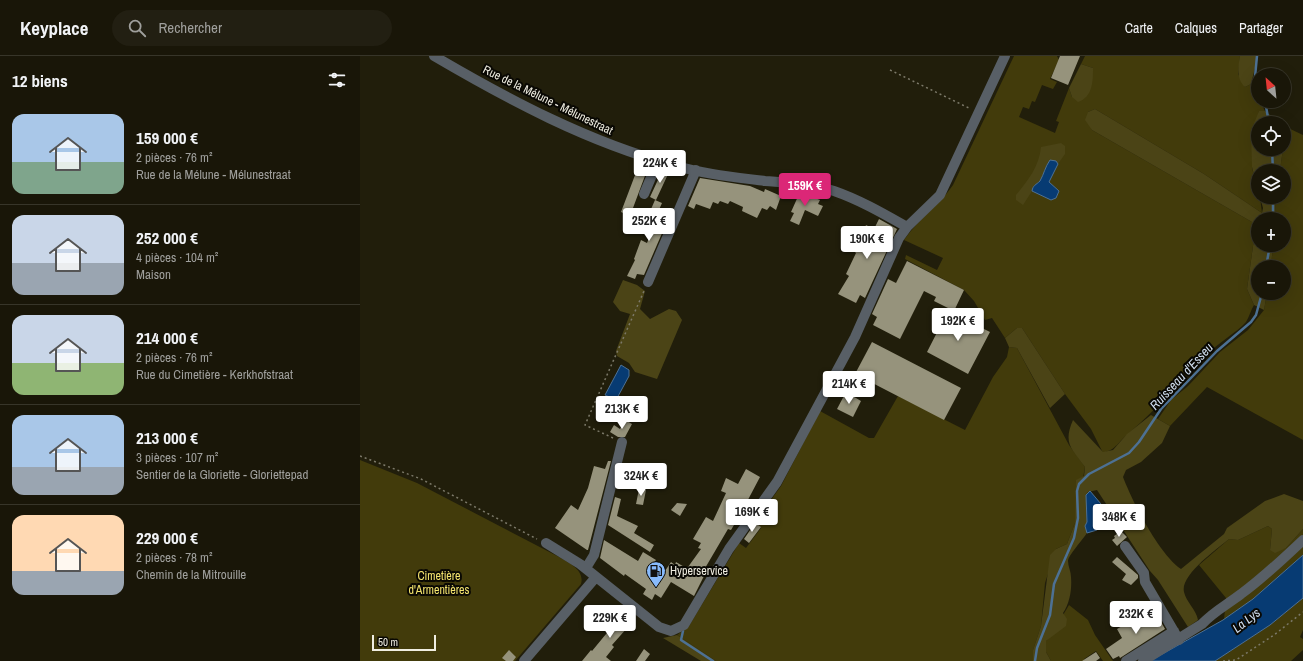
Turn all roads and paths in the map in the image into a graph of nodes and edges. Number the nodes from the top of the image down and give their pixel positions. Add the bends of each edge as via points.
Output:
1 (434, 56) edge
2 (1005, 56) edge
3 (890, 70) dead end
4 (981, 111) junction
5 (658, 161) junction
6 (696, 170) junction
7 (644, 194) dead end
8 (908, 227) junction
9 (648, 282) joint
10 (622, 442) joint
11 (360, 456) edge
12 (1303, 540) edge
13 (546, 543) joint
14 (1125, 546) dead end
15 (586, 568) junction
16 (596, 577) junction
17 (1303, 612) edge
18 (1174, 631) junction
19 (1179, 640) junction
20 (524, 661) edge
21 (1126, 661) edge
22 (1143, 661) edge
23 (1223, 661) edge

1 - 5 street, Rue de la Mélune - Mélunestraat via 488,87 574,129
2 - 4 street
3 - 4 path via 963,106
4 - 8 street via 940,196
5 - 6 street, Rue de la Mélune - Mélunestraat
5 - 7 street
6 - 8 street, Rue de la Mélune - Mélunestraat via 834,191
6 - 9 street
8 - 16 street via 899,238 855,337 777,482 729,549 684,625 673,631 662,629
9 - 10 path via 585,425
10 - 15 street via 594,555
11 - 13 path via 421,479
12 - 19 street via 1247,590
13 - 15 street
14 - 18 street via 1144,573 1145,582
15 - 16 street
16 - 20 street
17 - 23 path via 1274,636 1236,660
18 - 19 street
18 - 21 street
19 - 22 street

